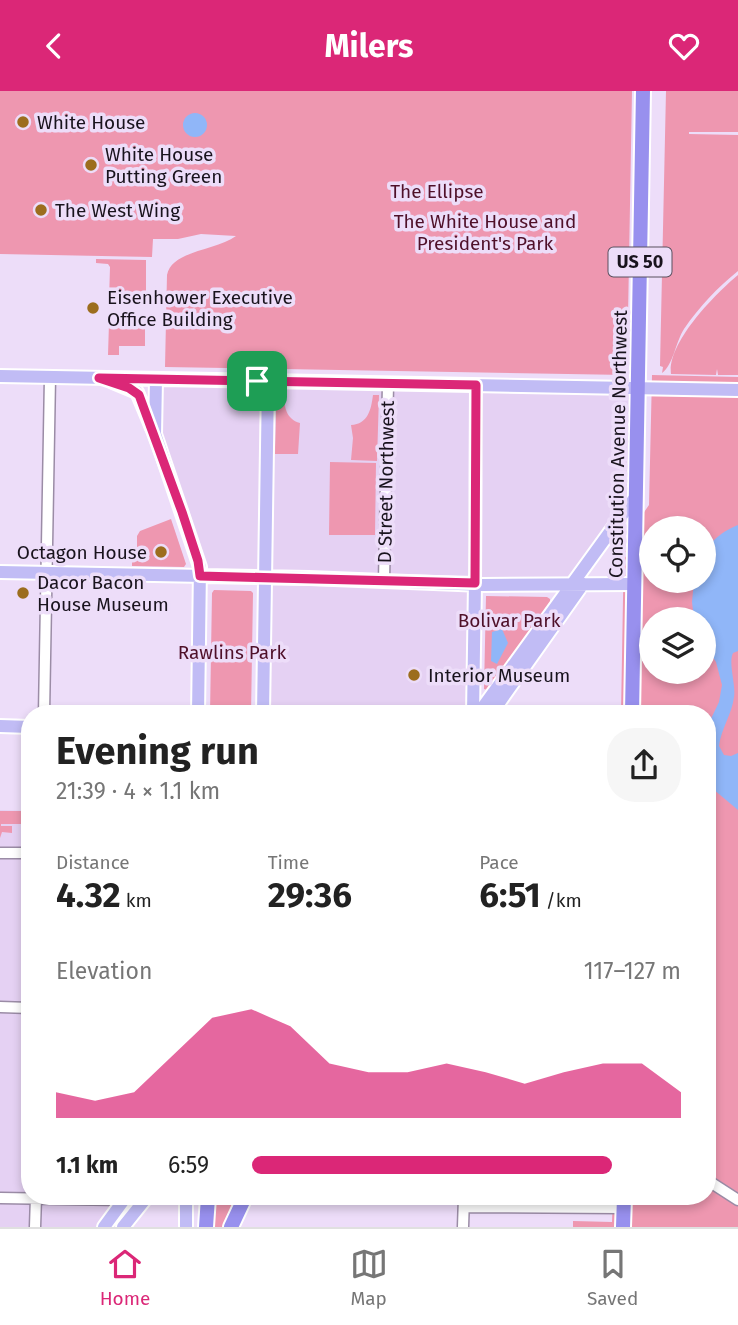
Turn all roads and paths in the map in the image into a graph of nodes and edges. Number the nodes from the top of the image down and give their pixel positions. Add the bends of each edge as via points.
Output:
1 (643, 91) edge
2 (0, 376) edge
3 (50, 377) junction
4 (99, 378) junction
5 (156, 379) junction
6 (268, 381) junction
7 (388, 384) junction
8 (476, 385) junction
9 (638, 388) junction
10 (738, 390) edge
11 (155, 434) junction
12 (636, 496) junction
13 (0, 572) edge
14 (47, 573) junction
15 (200, 576) junction
16 (266, 577) junction
17 (384, 581) junction
18 (475, 583) junction
19 (577, 584) junction
20 (634, 584) junction
21 (44, 705) edge
22 (198, 705) edge
23 (263, 705) edge
24 (476, 705) edge
25 (483, 705) edge
26 (497, 705) edge
27 (632, 705) edge
28 (0, 726) edge
29 (21, 727) edge
30 (0, 853) edge
31 (21, 853) edge
32 (0, 1007) edge
33 (21, 1008) edge
34 (716, 1186) edge
35 (0, 1198) edge
36 (21, 1198) edge
37 (738, 1200) edge
38 (36, 1205) edge
39 (121, 1205) edge
40 (123, 1205) edge
41 (141, 1205) edge
42 (142, 1205) edge
43 (186, 1205) edge
44 (198, 1205) edge
45 (207, 1205) edge
46 (241, 1205) edge
47 (464, 1205) edge
48 (624, 1205) edge
49 (35, 1227) edge
50 (104, 1227) edge
51 (110, 1227) edge
52 (124, 1227) edge
53 (130, 1227) edge
54 (186, 1227) edge
55 (197, 1227) edge
56 (206, 1227) edge
57 (231, 1227) edge
58 (463, 1227) edge
59 (623, 1227) edge

1 - 9 highway, Constitution Avenue Northwest / US 50
2 - 3 main road
3 - 4 main road
3 - 14 street
4 - 5 main road
4 - 11 main road via 137,392
5 - 6 main road
5 - 11 main road
6 - 7 main road
6 - 16 main road
7 - 8 main road
7 - 17 street, D Street Northwest
8 - 9 main road
8 - 18 street
9 - 10 main road
9 - 12 highway, Constitution Avenue Northwest / US 50
11 - 15 main road
12 - 19 main road
12 - 20 highway, Constitution Avenue Northwest / US 50
13 - 14 main road
14 - 15 main road
14 - 21 street
15 - 16 main road
15 - 22 main road
16 - 17 main road
16 - 23 main road
17 - 18 main road
18 - 19 main road
18 - 24 main road
19 - 20 main road
19 - 25 main road
19 - 26 main road
20 - 27 highway, Constitution Avenue Northwest / US 50
28 - 29 main road
30 - 31 street
32 - 33 street
34 - 37 street
35 - 36 street
38 - 49 street
39 - 50 main road
40 - 51 main road
41 - 52 main road
42 - 53 main road
43 - 54 main road
44 - 55 highway
45 - 56 highway
46 - 57 highway
47 - 58 street
48 - 59 highway

